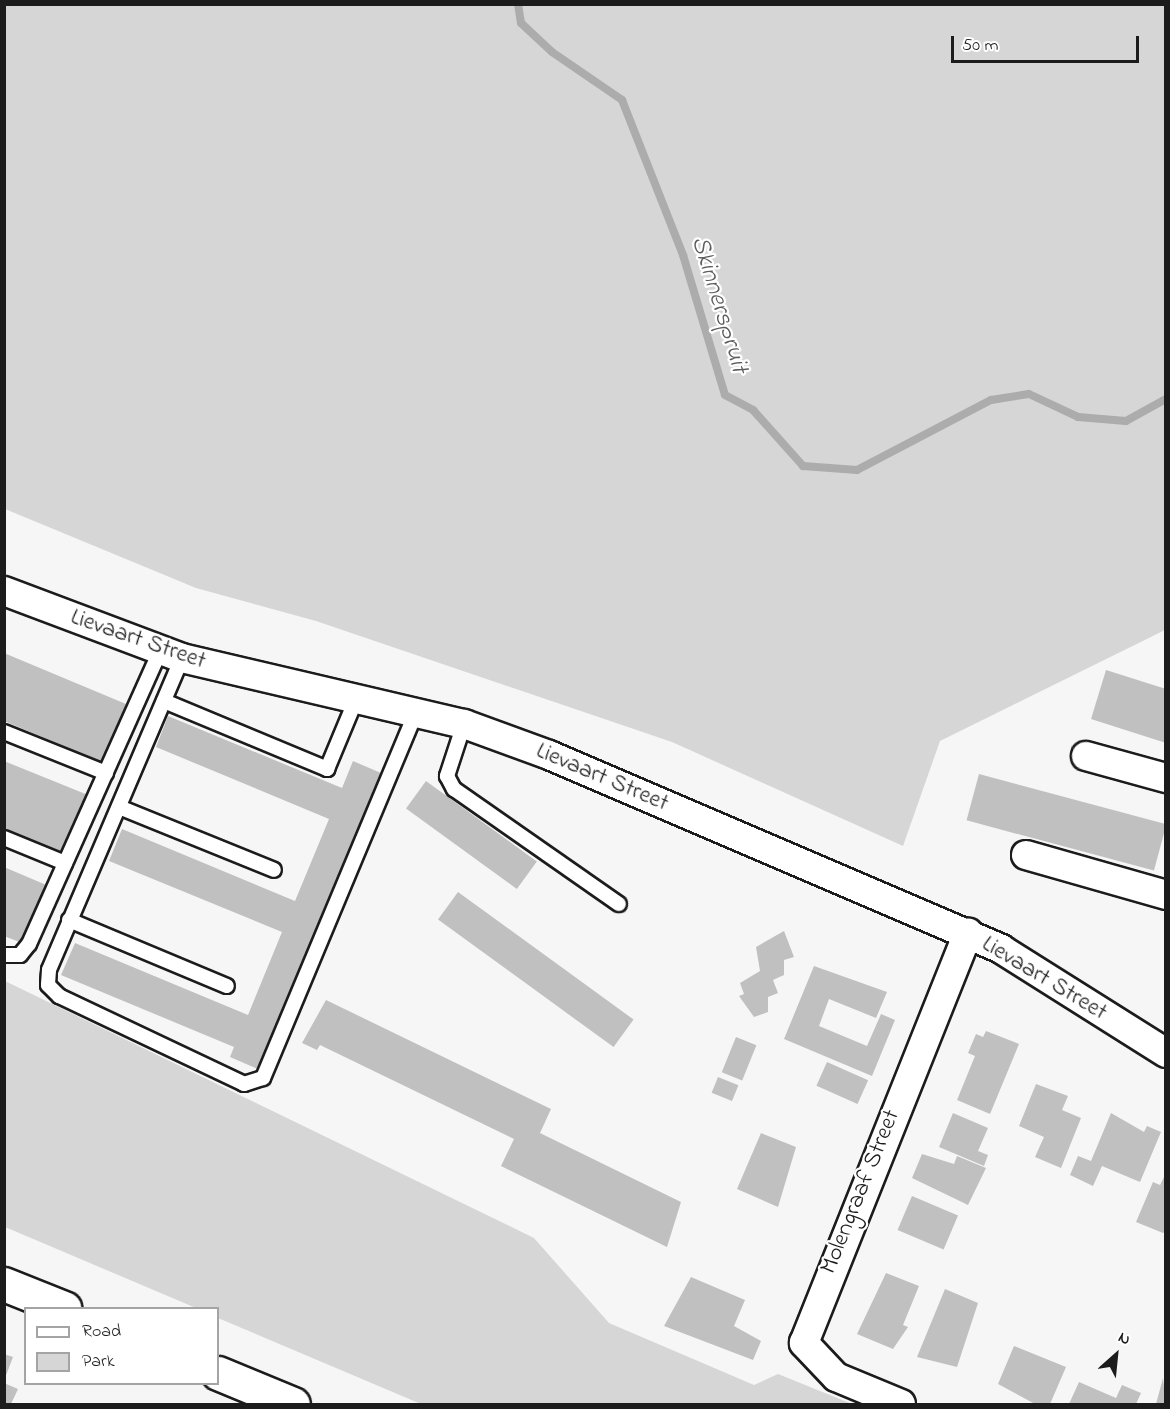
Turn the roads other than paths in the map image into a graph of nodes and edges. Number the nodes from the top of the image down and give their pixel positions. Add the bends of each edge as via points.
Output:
1 (4, 591) edge
2 (171, 655) junction
3 (357, 697) junction
4 (164, 701) junction
5 (416, 712) junction
6 (464, 724) junction
7 (4, 732) edge
8 (1086, 756) dead end
9 (106, 772) junction
10 (1166, 778) edge
11 (119, 807) junction
12 (4, 838) edge
13 (1026, 855) dead end
14 (65, 863) junction
15 (274, 870) dead end
16 (1166, 895) edge
17 (620, 904) dead end
18 (69, 920) junction
19 (968, 933) junction
20 (4, 955) edge
21 (226, 986) dead end
22 (1166, 1053) edge
23 (4, 1284) edge
24 (62, 1307) edge
25 (219, 1373) edge
26 (293, 1404) edge
27 (900, 1404) edge

1 - 2 street, Lievaart Street
2 - 3 street, Lievaart Street
2 - 4 lane
2 - 9 lane
3 - 4 lane via 327,769
3 - 5 street, Lievaart Street
4 - 11 lane
5 - 6 street, Lievaart Street
5 - 18 lane via 263,1078 255,1083 244,1083 59,996 48,985 49,970
6 - 17 lane via 447,776 454,789
6 - 19 street, Lievaart Street
7 - 9 lane
8 - 10 street
9 - 14 lane
11 - 15 lane
11 - 18 lane
12 - 14 lane
13 - 16 street
14 - 20 lane via 29,944 20,956
18 - 21 lane
19 - 22 street, Lievaart Street
19 - 27 street, Molengraaf Street via 804,1343 836,1377
23 - 24 main road
25 - 26 main road

